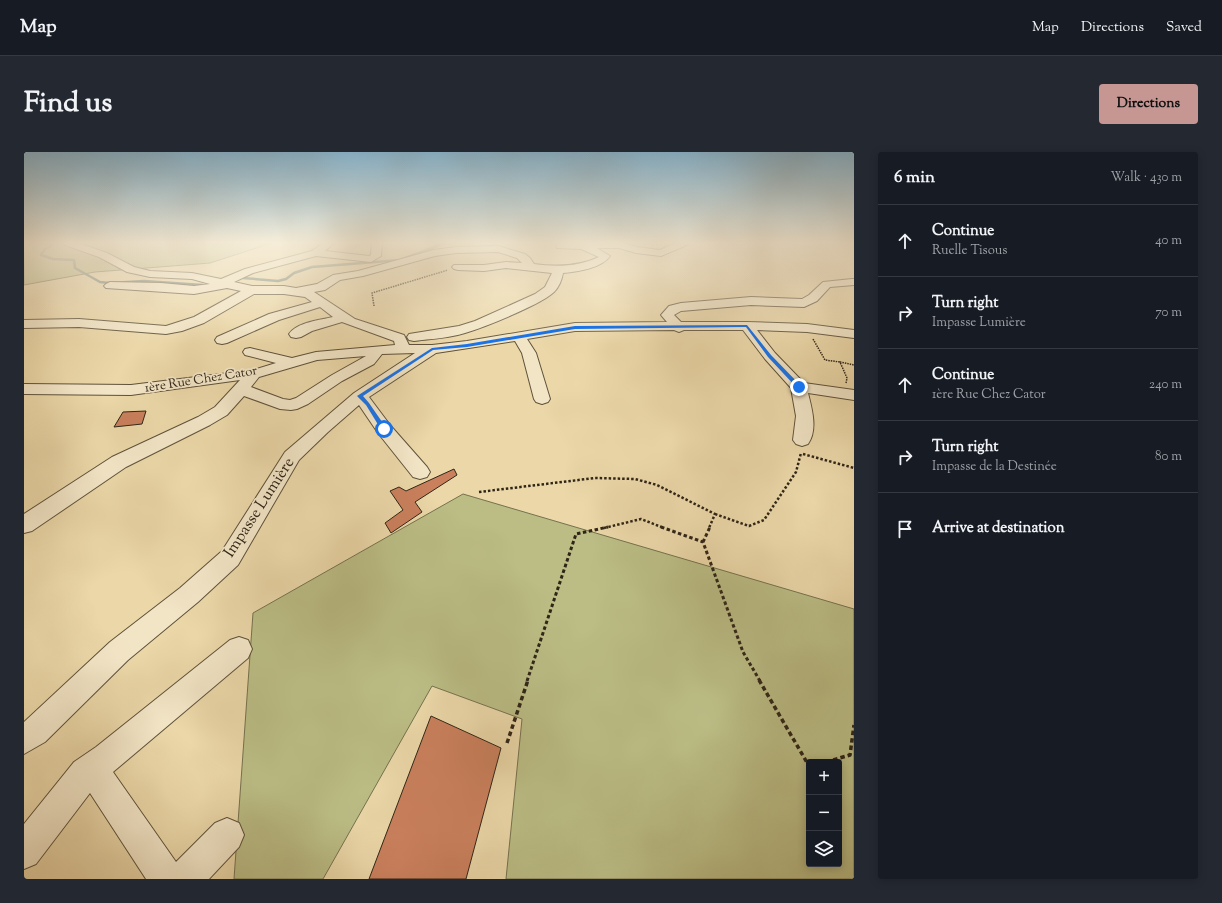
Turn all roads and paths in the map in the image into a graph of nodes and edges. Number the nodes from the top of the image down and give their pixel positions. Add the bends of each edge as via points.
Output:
1 (196, 277) edge
2 (236, 277) edge
3 (338, 277) edge
4 (427, 277) edge
5 (557, 277) edge
6 (852, 282) dead end
7 (223, 283) junction
8 (110, 286) dead end
9 (252, 290) junction
10 (299, 292) junction
11 (321, 303) junction
12 (374, 306) dead end
13 (343, 318) junction
14 (24, 324) edge
15 (747, 326) junction
16 (679, 328) junction
17 (807, 328) junction
18 (296, 334) dead end
19 (854, 334) edge
20 (519, 337) junction
21 (222, 340) dead end
22 (401, 344) junction
23 (432, 349) junction
24 (378, 350) junction
25 (250, 352) dead end
26 (289, 362) junction
27 (840, 362) junction
28 (854, 364) edge
29 (254, 374) junction
30 (799, 387) junction
31 (24, 388) edge
32 (241, 389) junction
33 (850, 395) edge
34 (360, 396) junction
35 (542, 399) dead end
36 (802, 446) junction
37 (854, 468) edge
38 (420, 472) dead end
39 (479, 492) dead end
40 (715, 514) junction
41 (24, 525) edge
42 (702, 542) junction
43 (239, 649) dead end
44 (854, 725) edge
45 (24, 739) edge
46 (507, 743) dead end
47 (836, 759) edge
48 (806, 761) edge
49 (92, 768) junction
50 (227, 835) dead end
51 (24, 852) edge
52 (167, 879) edge
53 (184, 879) edge

1 - 7 street
2 - 7 street
3 - 10 street via 320,288
4 - 12 path via 372,293
5 - 22 street via 550,289 539,297 480,324
6 - 16 street via 827,284 804,303 751,301 681,307 667,315
7 - 8 street via 194,290
7 - 9 street
9 - 10 street
9 - 14 street via 176,329 79,323
10 - 11 street via 309,294
11 - 13 street
11 - 21 street via 274,317
13 - 18 street via 307,328
13 - 22 street
15 - 16 street, 1ère Rue Chez Cator
15 - 17 street, 1ère Rue Chez Cator
15 - 30 street
16 - 20 street, 1ère Rue Chez Cator via 575,328
17 - 19 street, 1ère Rue Chez Cator
17 - 27 path via 825,360
20 - 23 street, 1ère Rue Chez Cator
20 - 35 street via 529,353
22 - 23 street, 1ère Rue Chez Cator
22 - 24 street, 1ère Rue Chez Cator
23 - 34 street, Impasse Lumière
24 - 26 street, 1ère Rue Chez Cator via 316,356
24 - 32 street via 369,361 337,378 302,402 280,404
25 - 26 street
26 - 29 street, 1ère Rue Chez Cator
27 - 28 path
27 - 33 path via 847,378
29 - 31 street, 1ère Rue Chez Cator via 131,390
29 - 32 street
30 - 33 street
30 - 36 street via 805,416
32 - 41 street via 221,411 119,462
34 - 38 street
34 - 45 street, Impasse Lumière via 292,456 230,558 189,596 119,650 35,732
36 - 37 path
36 - 40 path via 796,472 764,520 749,526
39 - 40 path via 588,479 635,479 657,485
40 - 42 path
42 - 46 path via 640,519 576,534
42 - 48 path via 743,652
43 - 49 street
44 - 47 path via 850,755
49 - 51 street via 85,773
49 - 52 street
50 - 53 street

